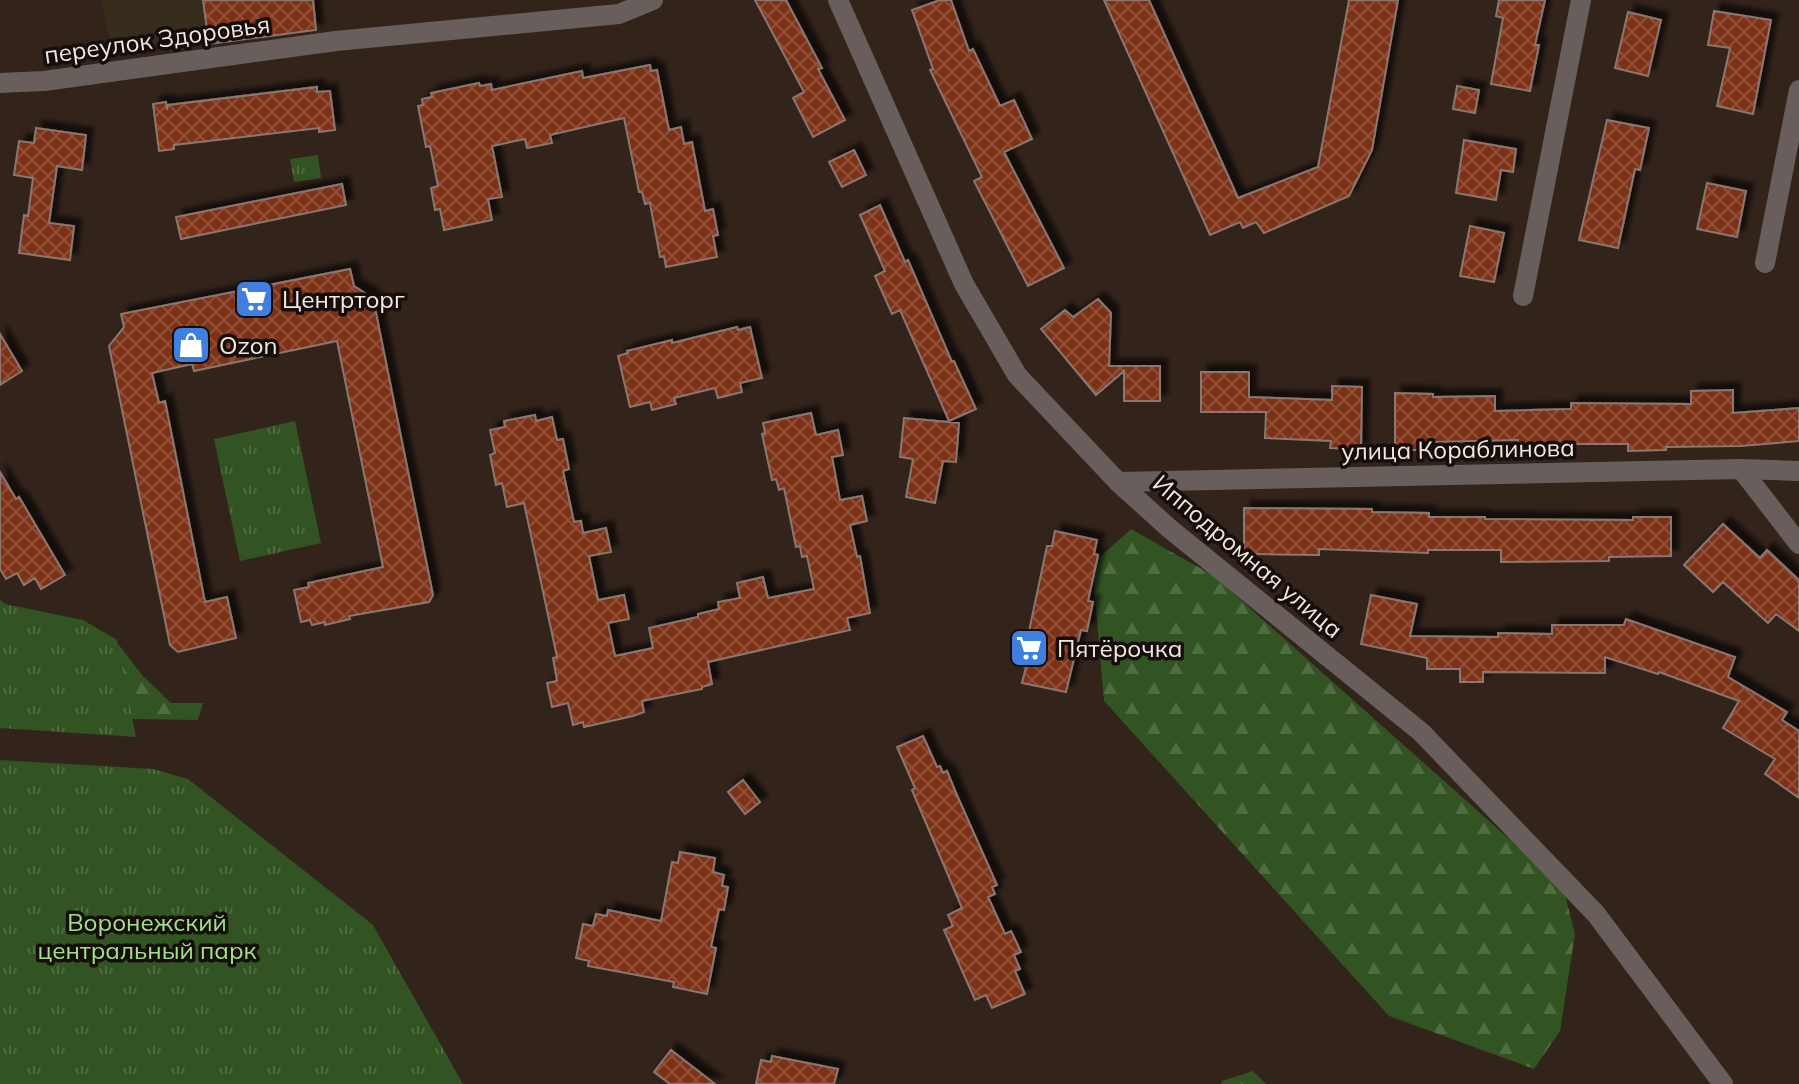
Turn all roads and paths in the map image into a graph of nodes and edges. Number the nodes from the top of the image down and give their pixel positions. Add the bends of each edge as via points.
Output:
1 (653, 0) edge
2 (838, 0) edge
3 (1581, 0) edge
4 (0, 83) edge
5 (1799, 90) edge
6 (1765, 263) dead end
7 (1523, 296) dead end
8 (1741, 469) junction
9 (1799, 471) edge
10 (1118, 482) junction
11 (1799, 544) edge
12 (1723, 1084) edge

1 - 4 street, переулок Здоровья via 619,14 336,41
2 - 10 street, Ипподромная улица via 964,284 1017,375
3 - 7 street
5 - 6 street
8 - 9 street, улица Кораблинова
8 - 10 street, улица Кораблинова
8 - 11 street
10 - 12 street, Ипподромная улица via 1421,732 1596,914

